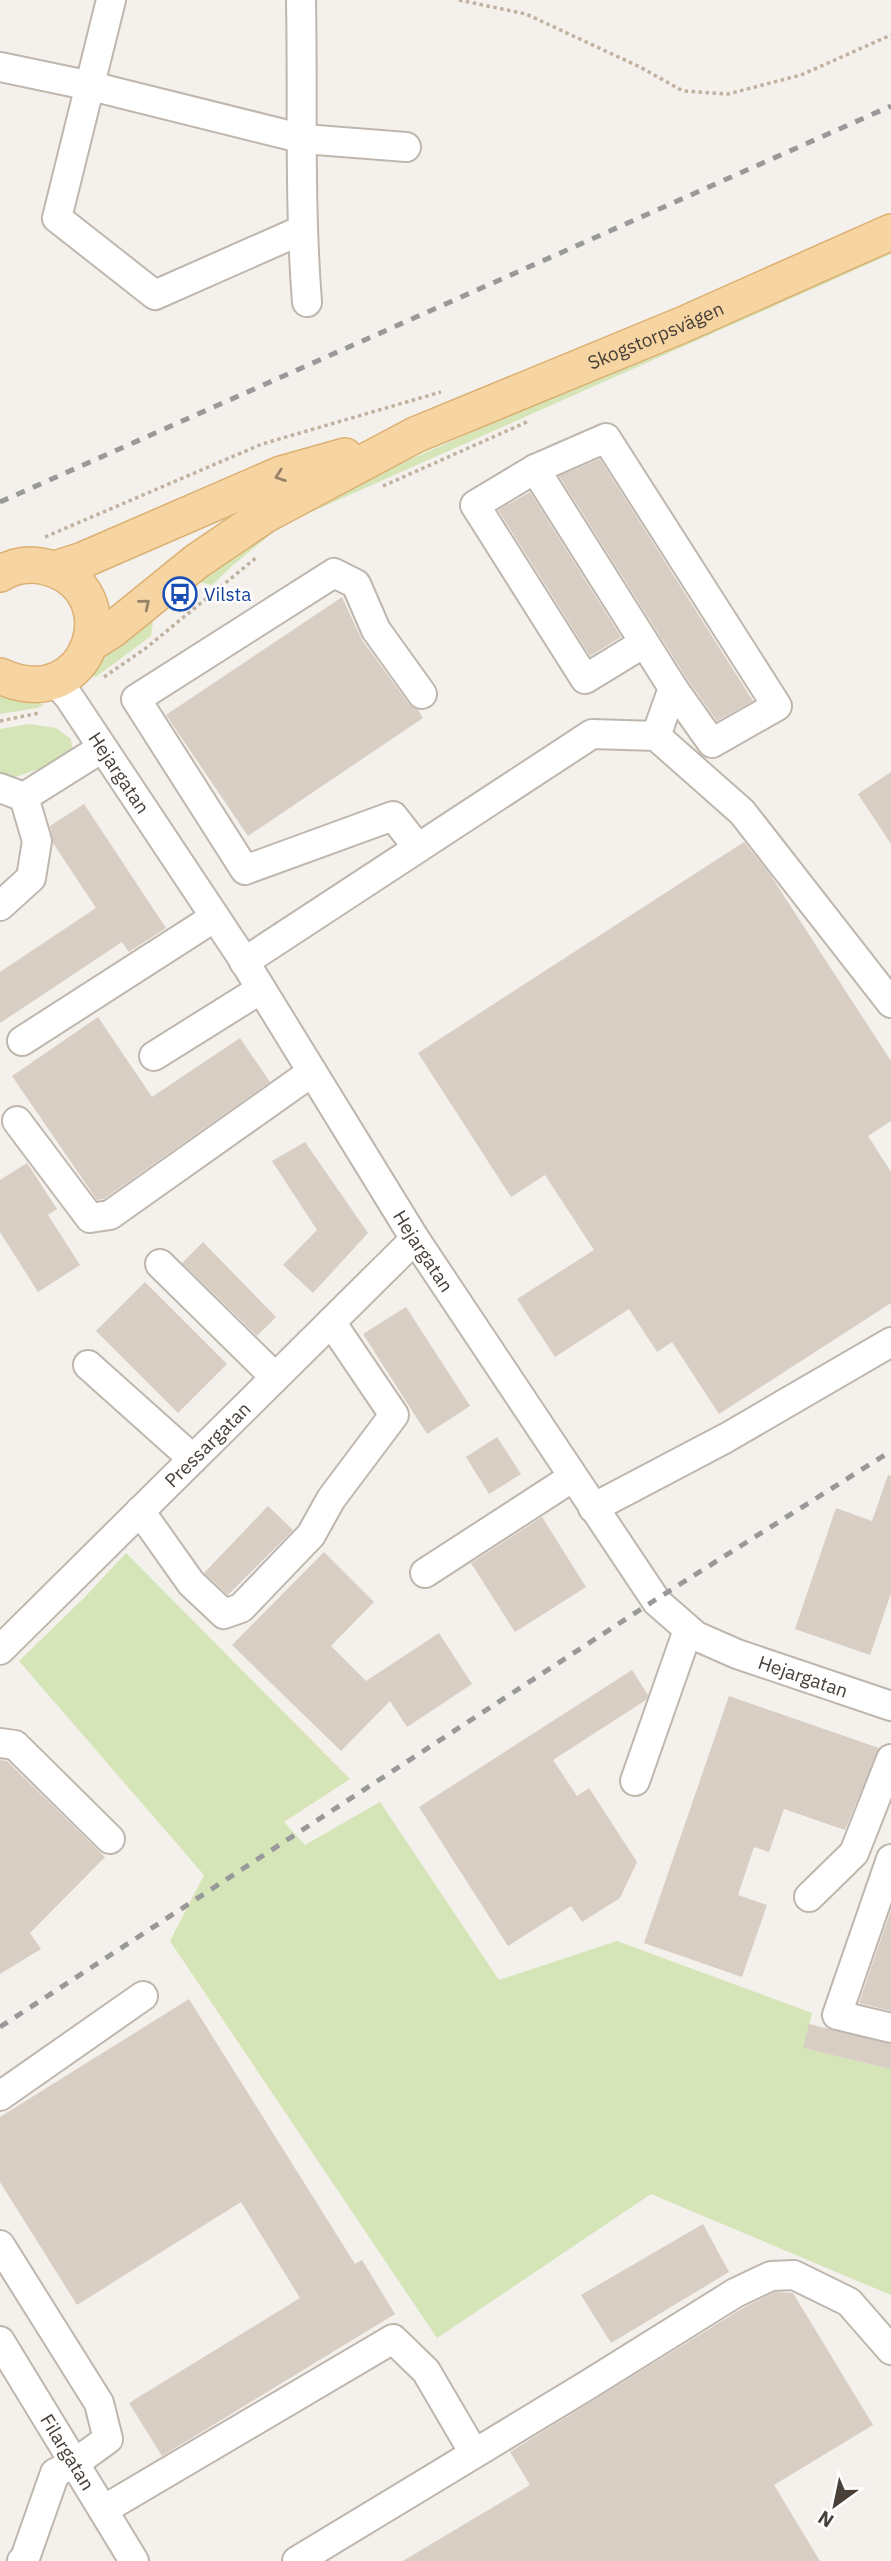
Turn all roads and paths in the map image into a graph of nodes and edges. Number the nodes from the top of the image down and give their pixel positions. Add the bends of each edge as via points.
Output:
1 (111, 0) edge
2 (301, 0) edge
3 (459, 0) edge
4 (891, 36) edge
5 (0, 67) edge
6 (91, 86) junction
7 (304, 139) junction
8 (406, 147) dead end
9 (302, 230) junction
10 (891, 232) edge
11 (307, 302) dead end
12 (450, 389) dead end
13 (539, 416) dead end
14 (415, 435) junction
15 (536, 469) junction
16 (377, 489) dead end
17 (46, 555) junction
18 (257, 557) dead end
19 (1, 569) edge
20 (644, 643) junction
21 (90, 644) junction
22 (3, 680) edge
23 (673, 688) junction
24 (62, 689) junction
25 (422, 694) dead end
26 (0, 721) edge
27 (656, 736) junction
28 (102, 748) junction
29 (12, 792) edge
30 (418, 848) junction
31 (0, 906) edge
32 (215, 917) junction
33 (244, 962) junction
34 (261, 989) junction
35 (891, 1003) edge
36 (22, 1041) dead end
37 (153, 1056) dead end
38 (312, 1072) junction
39 (17, 1121) dead end
40 (415, 1239) junction
41 (160, 1264) dead end
42 (331, 1322) junction
43 (891, 1342) edge
44 (88, 1365) dead end
45 (275, 1377) junction
46 (193, 1460) junction
47 (573, 1477) junction
48 (593, 1508) junction
49 (140, 1511) junction
50 (425, 1573) dead end
51 (688, 1630) junction
52 (0, 1650) edge
53 (889, 1700) edge
54 (0, 1743) edge
55 (891, 1759) edge
56 (635, 1781) dead end
57 (110, 1839) dead end
58 (891, 1859) edge
59 (809, 1897) dead end
60 (143, 1996) dead end
61 (891, 2028) edge
62 (0, 2096) edge
63 (0, 2245) edge
64 (0, 2341) edge
65 (891, 2350) edge
66 (474, 2453) junction
67 (75, 2463) junction
68 (103, 2510) junction
69 (22, 2561) edge
70 (134, 2561) edge
71 (297, 2561) edge

1 - 6 street
2 - 7 street
3 - 4 path via 526,15 683,91 728,94 802,75
5 - 6 street
6 - 7 street
6 - 9 street via 57,218 155,295
7 - 8 street
7 - 9 street
9 - 11 street
10 - 14 main road, Skogstorpsvägen via 682,325
12 - 17 path via 262,444
13 - 16 path
14 -> 17 main road, Skogstorpsvägen via 281,474 83,560
21 -> 14 main road, Skogstorpsvägen via 265,515
15 - 20 street
15 - 20 street via 475,505 584,679
15 - 23 street via 606,438 777,706 712,743
17 - 19 main road via 29,565
17 - 21 main road via 86,598 93,621
18 - 24 path via 131,660
20 - 23 street
21 - 24 main road, Skogstorpsvägen
22 - 24 main road
23 - 27 street
24 - 26 path via 43,712
24 - 28 street, Hejargatan
25 - 30 street via 376,631 356,584 334,573 136,699 245,870 393,816
27 - 30 street via 592,734
27 - 35 street via 743,812
28 - 29 street
28 - 32 street, Hejargatan
29 - 31 street via 37,841 32,878
30 - 33 street
32 - 33 street, Hejargatan
32 - 36 street
33 - 34 street, Hejargatan
34 - 37 street
34 - 38 street, Hejargatan
38 - 39 street via 110,1215 90,1218
38 - 40 street, Hejargatan
40 - 42 street, Pressargatan
40 - 47 street, Hejargatan
41 - 45 street
42 - 45 street, Pressargatan
42 - 49 street via 394,1415 331,1499 311,1535 241,1608 224,1614 191,1583
43 - 48 street via 726,1438
44 - 46 street
45 - 46 street, Pressargatan
46 - 49 street, Pressargatan
47 - 48 street, Hejargatan
47 - 50 street
48 - 51 street, Hejargatan via 657,1602
49 - 52 street, Pressargatan
51 - 53 street, Hejargatan via 737,1654
51 - 56 street
54 - 57 street via 15,1745
55 - 59 street via 854,1853
58 - 61 street via 837,2015
60 - 62 street
63 - 67 street via 99,2403 108,2439
64 - 67 street, Filargatan
65 - 66 street via 849,2301 794,2275 771,2276 735,2293
66 - 68 street via 426,2371 393,2339
66 - 71 street
67 - 68 street, Filargatan
67 - 69 street via 55,2473
68 - 70 street, Filargatan

